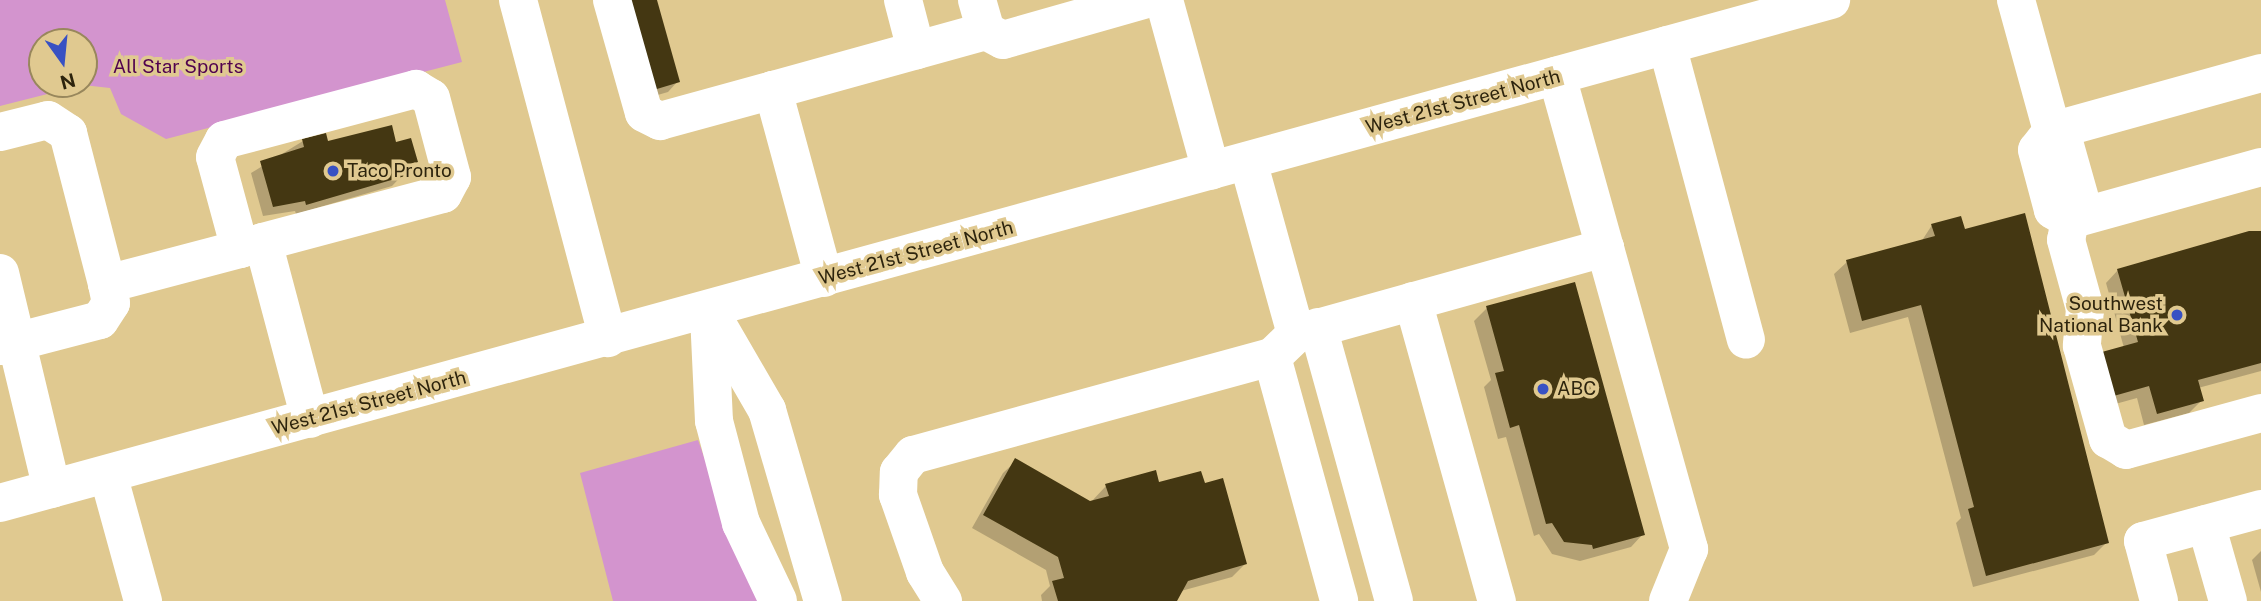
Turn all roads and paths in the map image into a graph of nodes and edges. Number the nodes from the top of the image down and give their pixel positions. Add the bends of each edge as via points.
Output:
1 (518, 0) edge
2 (611, 0) edge
3 (903, 0) edge
4 (1143, 0) edge
5 (1164, 0) edge
6 (1831, 0) edge
7 (2016, 0) edge
8 (1751, 11) edge
9 (982, 15) edge
10 (1667, 45) junction
11 (916, 50) junction
12 (2261, 73) edge
13 (1557, 76) junction
14 (773, 90) junction
15 (2052, 131) junction
16 (0, 132) edge
17 (1248, 161) junction
18 (2261, 167) edge
19 (1211, 172) junction
20 (2070, 220) junction
21 (251, 245) junction
22 (1605, 248) junction
23 (0, 273) edge
24 (824, 278) junction
25 (107, 284) junction
26 (1413, 301) junction
27 (709, 310) junction
28 (608, 338) junction
29 (1295, 339) junction
30 (1746, 340) dead end
31 (8, 344) edge
32 (2261, 413) edge
33 (310, 419) junction
34 (108, 474) junction
35 (52, 489) junction
36 (0, 503) edge
37 (2261, 509) edge
38 (2206, 524) junction
39 (143, 601) edge
40 (778, 601) edge
41 (823, 601) edge
42 (943, 601) edge
43 (1339, 601) edge
44 (1394, 601) edge
45 (1497, 601) edge
46 (1668, 601) edge
47 (2159, 601) edge
48 (2228, 601) edge

1 - 28 main road
2 - 14 main road via 644,113 660,121
3 - 11 main road
4 - 9 main road via 1003,40
5 - 19 main road
6 - 8 main road, West 21st Street North
7 - 15 main road
8 - 10 main road, West 21st Street North
9 - 11 main road
10 - 13 main road, West 21st Street North
10 - 30 main road
11 - 14 main road
12 - 15 main road
13 - 17 main road, West 21st Street North
13 - 22 main road
14 - 24 main road
15 - 20 main road via 2064,142 2081,202
16 - 25 main road via 48,120 68,133
17 - 19 main road, West 21st Street North
17 - 29 main road
18 - 20 main road
19 - 24 main road, West 21st Street North
20 - 32 main road via 2066,240 2085,309 2082,346 2108,439 2126,450
21 - 21 main road via 443,194 452,177 431,98 416,89 224,140 215,157
21 - 25 main road
21 - 33 main road
22 - 26 main road
22 - 46 main road via 1689,549
23 - 31 main road
24 - 27 main road, West 21st Street North
25 - 31 main road via 111,303 100,320
26 - 29 main road
26 - 45 main road
27 - 28 main road, West 21st Street North
27 - 40 main road via 714,421 741,523
27 - 41 main road via 767,410
28 - 33 main road, West 21st Street North
29 - 42 main road via 913,455 899,472 898,495 925,572
29 - 43 main road
29 - 44 main road
31 - 35 main road
33 - 34 main road, West 21st Street North
34 - 35 main road, West 21st Street North
34 - 39 main road
35 - 36 main road, West 21st Street North
37 - 38 main road
38 - 47 main road via 2143,541
38 - 48 main road

